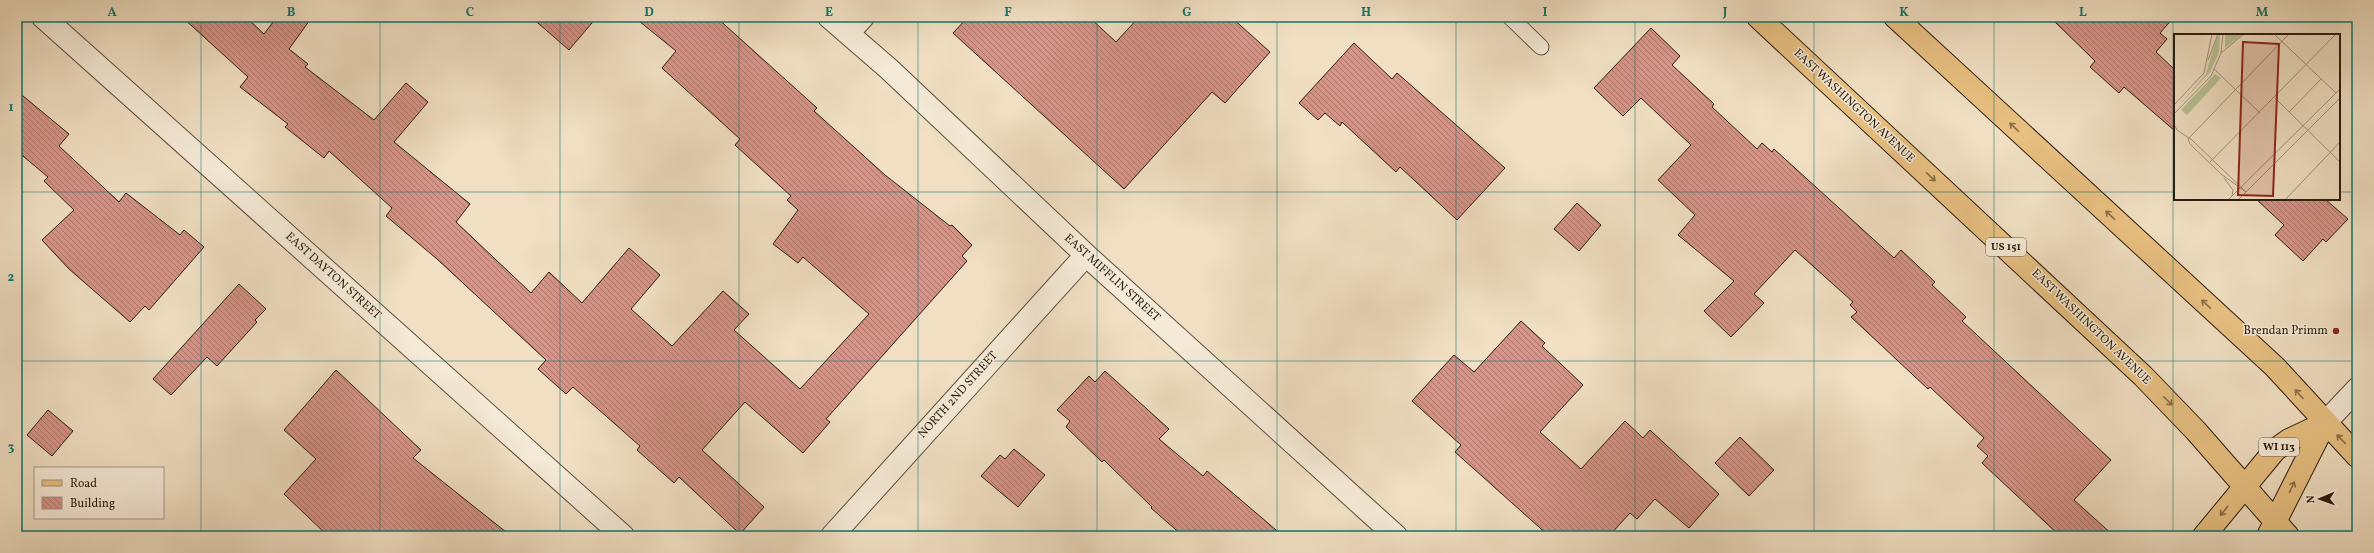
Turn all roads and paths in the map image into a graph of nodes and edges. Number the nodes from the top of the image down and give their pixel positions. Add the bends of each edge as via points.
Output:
1 (43, 17) edge
2 (830, 17) edge
3 (863, 17) edge
4 (1510, 17) edge
5 (1758, 17) edge
6 (1895, 17) edge
7 (848, 33) junction
8 (1541, 47) dead end
9 (1086, 255) junction
10 (2357, 389) edge
11 (2325, 423) junction
12 (2357, 456) edge
13 (2244, 486) junction
14 (2277, 531) edge
15 (623, 536) edge
16 (832, 536) edge
17 (1396, 536) edge
18 (2204, 536) edge

1 - 15 street, EAST DAYTON STREET
2 - 7 street, EAST MIFFLIN STREET
3 - 7 street
4 - 8 lane
5 -> 13 main road, EAST WASHINGTON AVENUE / US 151 via 2143,376
11 -> 6 main road via 2275,367
7 - 9 street, EAST MIFFLIN STREET
9 - 16 street, NORTH 2ND STREET
9 - 17 street, EAST MIFFLIN STREET
10 - 11 street
12 -> 11 main road
11 - 13 main road, WI 113 via 2281,446
14 -> 11 main road, WI 113
13 - 14 main road, EAST WASHINGTON AVENUE / US 151
13 -> 18 main road, WI 113

